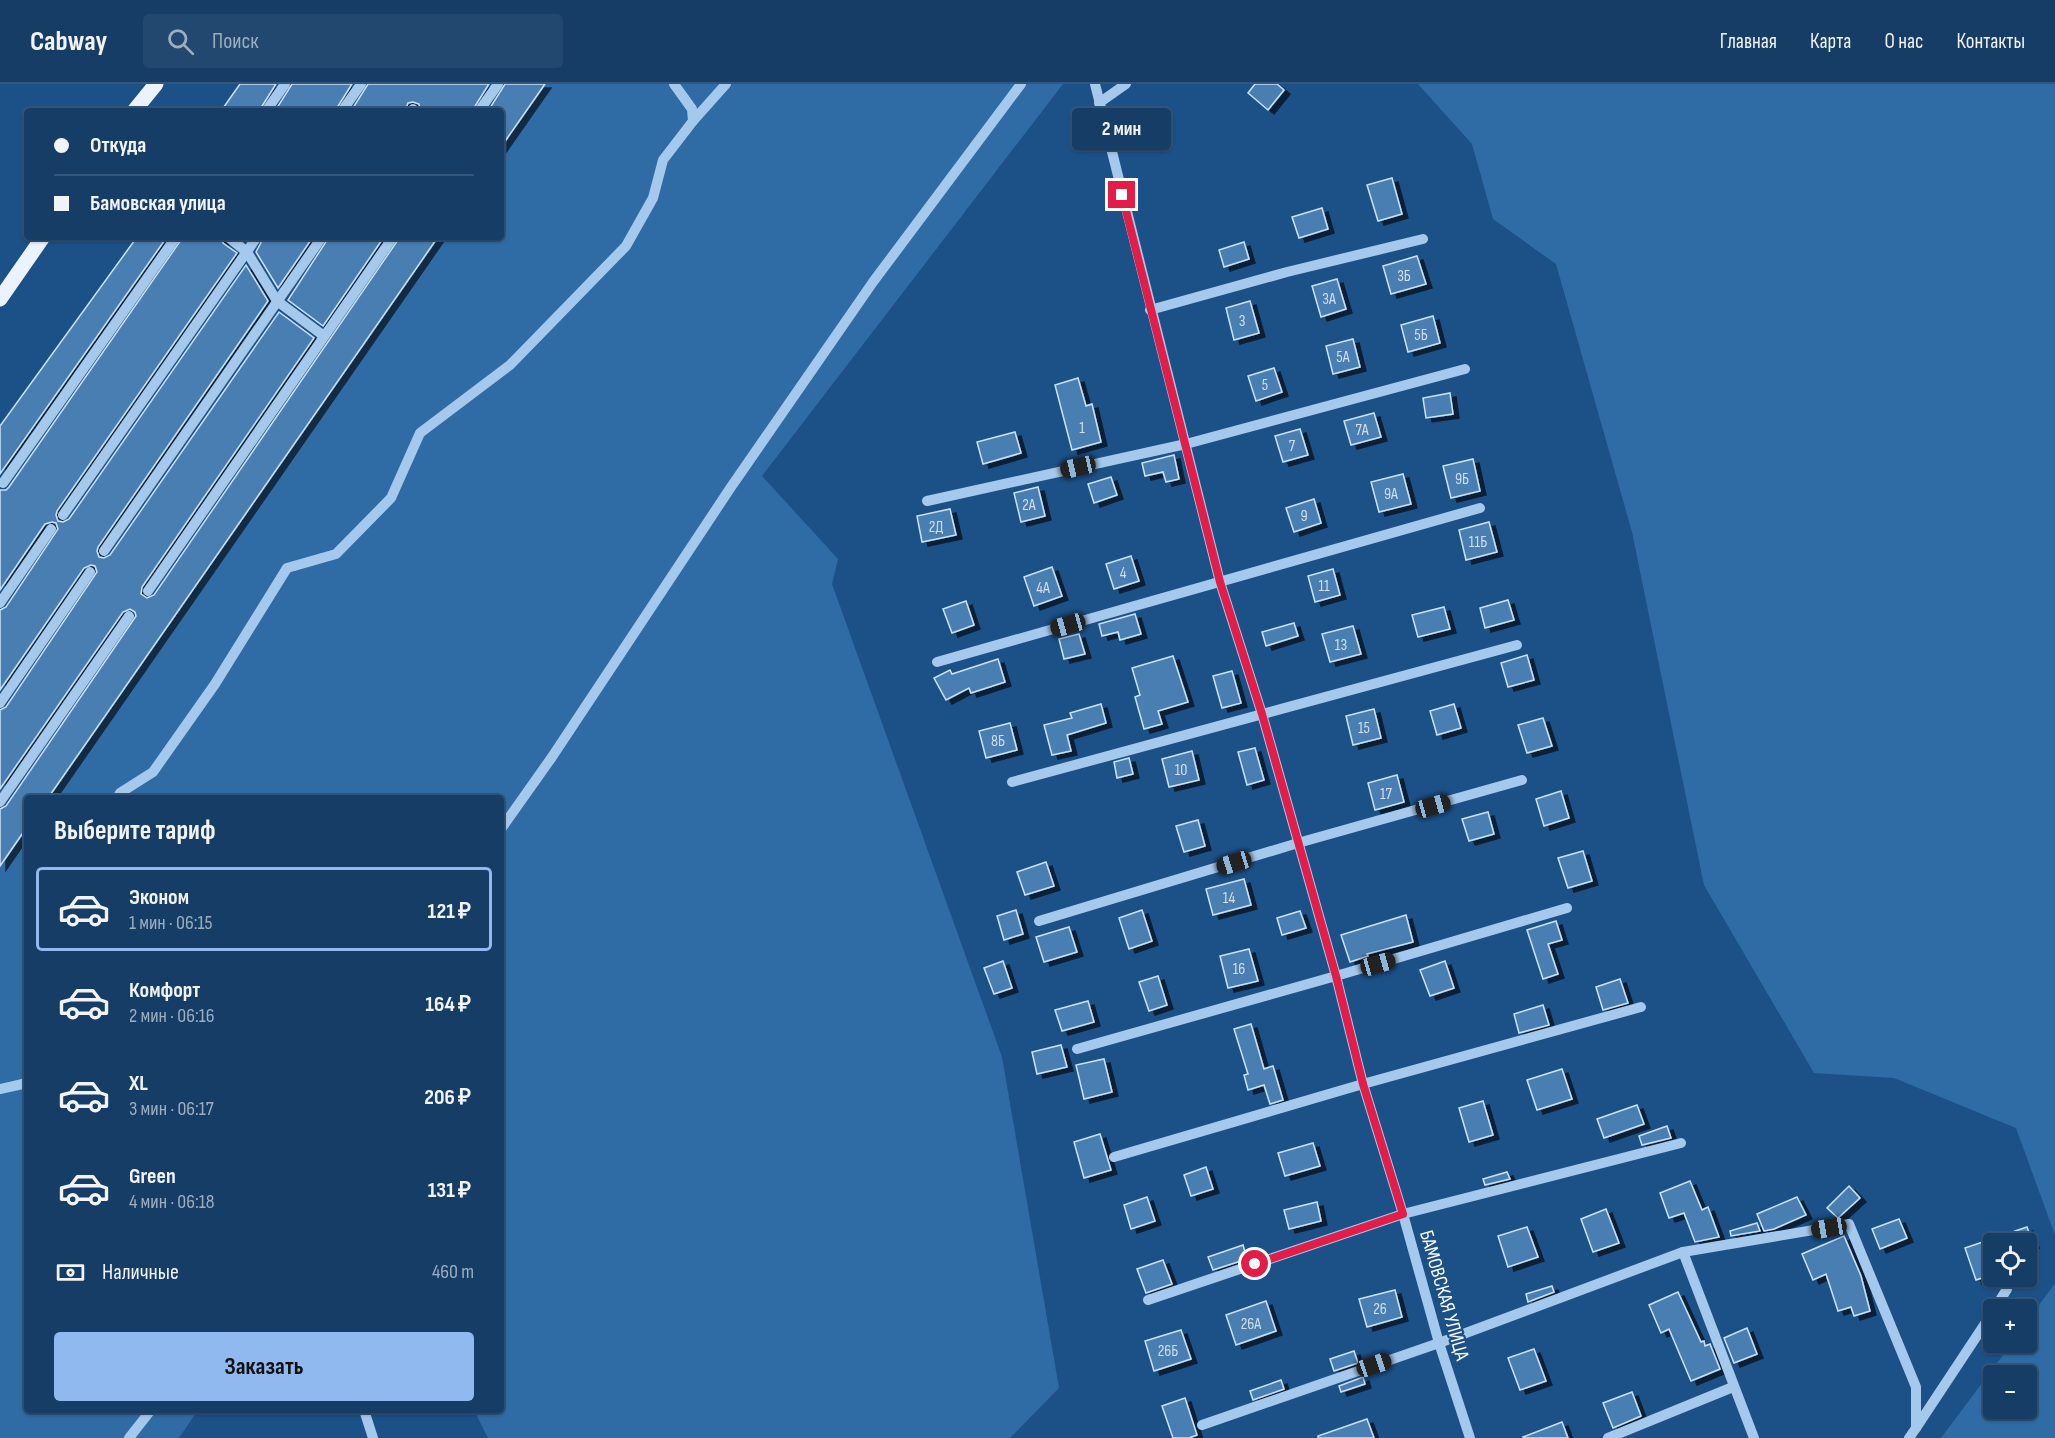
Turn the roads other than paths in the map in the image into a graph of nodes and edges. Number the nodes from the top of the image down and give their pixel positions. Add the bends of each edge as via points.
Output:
1 (156, 84) edge
2 (285, 84) edge
3 (361, 84) edge
4 (498, 84) edge
5 (674, 84) edge
6 (726, 84) edge
7 (1021, 84) edge
8 (1095, 84) edge
9 (1126, 84) edge
10 (1099, 103) junction
11 (136, 108) edge
12 (268, 108) edge
13 (344, 108) edge
14 (481, 108) edge
15 (693, 121) junction
16 (1423, 239) dead end
17 (41, 240) edge
18 (174, 240) edge
19 (232, 240) edge
20 (255, 240) edge
21 (320, 240) edge
22 (391, 240) edge
23 (247, 252) junction
24 (0, 299) edge
25 (277, 301) junction
26 (1150, 310) junction
27 (324, 336) junction
28 (1466, 369) dead end
29 (1186, 444) junction
30 (3, 483) dead end
31 (927, 501) dead end
32 (1480, 508) dead end
33 (63, 515) dead end
34 (51, 529) dead end
35 (104, 551) dead end
36 (90, 572) dead end
37 (1220, 582) junction
38 (148, 591) dead end
39 (0, 603) edge
40 (129, 616) dead end
41 (1517, 645) dead end
42 (937, 662) dead end
43 (0, 703) edge
44 (1262, 714) junction
45 (1522, 780) dead end
46 (1012, 782) dead end
47 (119, 795) edge
48 (0, 801) edge
49 (504, 825) edge
50 (1298, 843) junction
51 (1567, 908) dead end
52 (1039, 921) dead end
53 (1336, 976) junction
54 (1641, 1007) dead end
55 (1077, 1049) dead end
56 (24, 1084) edge
57 (1363, 1084) junction
58 (0, 1089) edge
59 (1681, 1143) dead end
60 (1113, 1156) dead end
61 (1403, 1214) junction
62 (1683, 1252) junction
63 (2007, 1289) dead end
64 (2001, 1299) edge
65 (1148, 1300) dead end
66 (1983, 1327) edge
67 (1439, 1343) junction
68 (1733, 1387) junction
69 (149, 1413) edge
70 (365, 1413) edge
71 (1202, 1425) dead end
72 (1916, 1428) junction
73 (129, 1438) edge
74 (373, 1438) edge
75 (1470, 1438) edge
76 (1608, 1438) edge
77 (1754, 1438) edge
78 (1909, 1438) edge

1 - 11 main road
2 - 12 street
3 - 13 street
4 - 14 street
5 - 15 street via 692,109
6 - 15 street
7 - 49 street via 873,282
8 - 10 street, БАМОВСКАЯ УЛИЦА
9 - 10 street
10 - 26 street, БАМОВСКАЯ УЛИЦА
15 - 47 street via 663,160 652,198 626,246 510,365 420,433 391,498 336,554 287,568 153,772
16 - 26 street
17 - 24 main road
18 - 30 street
19 - 23 street
20 - 23 street
21 - 25 street
22 - 27 street
23 - 25 street
23 - 33 street
25 - 27 street
25 - 35 street
26 - 29 street, БАМОВСКАЯ УЛИЦА
27 - 38 street
28 - 29 street
29 - 31 street
29 - 37 street, БАМОВСКАЯ УЛИЦА
32 - 37 street
34 - 39 street
36 - 43 street
37 - 42 street
37 - 44 street, БАМОВСКАЯ УЛИЦА
40 - 48 street
41 - 44 street
44 - 46 street
44 - 50 street, БАМОВСКАЯ УЛИЦА
45 - 50 street
50 - 52 street
50 - 53 street, БАМОВСКАЯ УЛИЦА
51 - 53 street
53 - 55 street
53 - 57 street, БАМОВСКАЯ УЛИЦА
54 - 57 street
56 - 58 street
57 - 60 street
57 - 61 street, БАМОВСКАЯ УЛИЦА
59 - 61 street
61 - 65 street
61 - 67 street, БАМОВСКАЯ УЛИЦА
62 - 67 street
62 - 68 street
62 - 72 street via 1850,1224 1916,1387
63 - 64 street
66 - 72 street
67 - 71 street
67 - 75 street, БАМОВСКАЯ УЛИЦА
68 - 76 street
68 - 77 street
69 - 73 street
70 - 74 street
72 - 78 street

